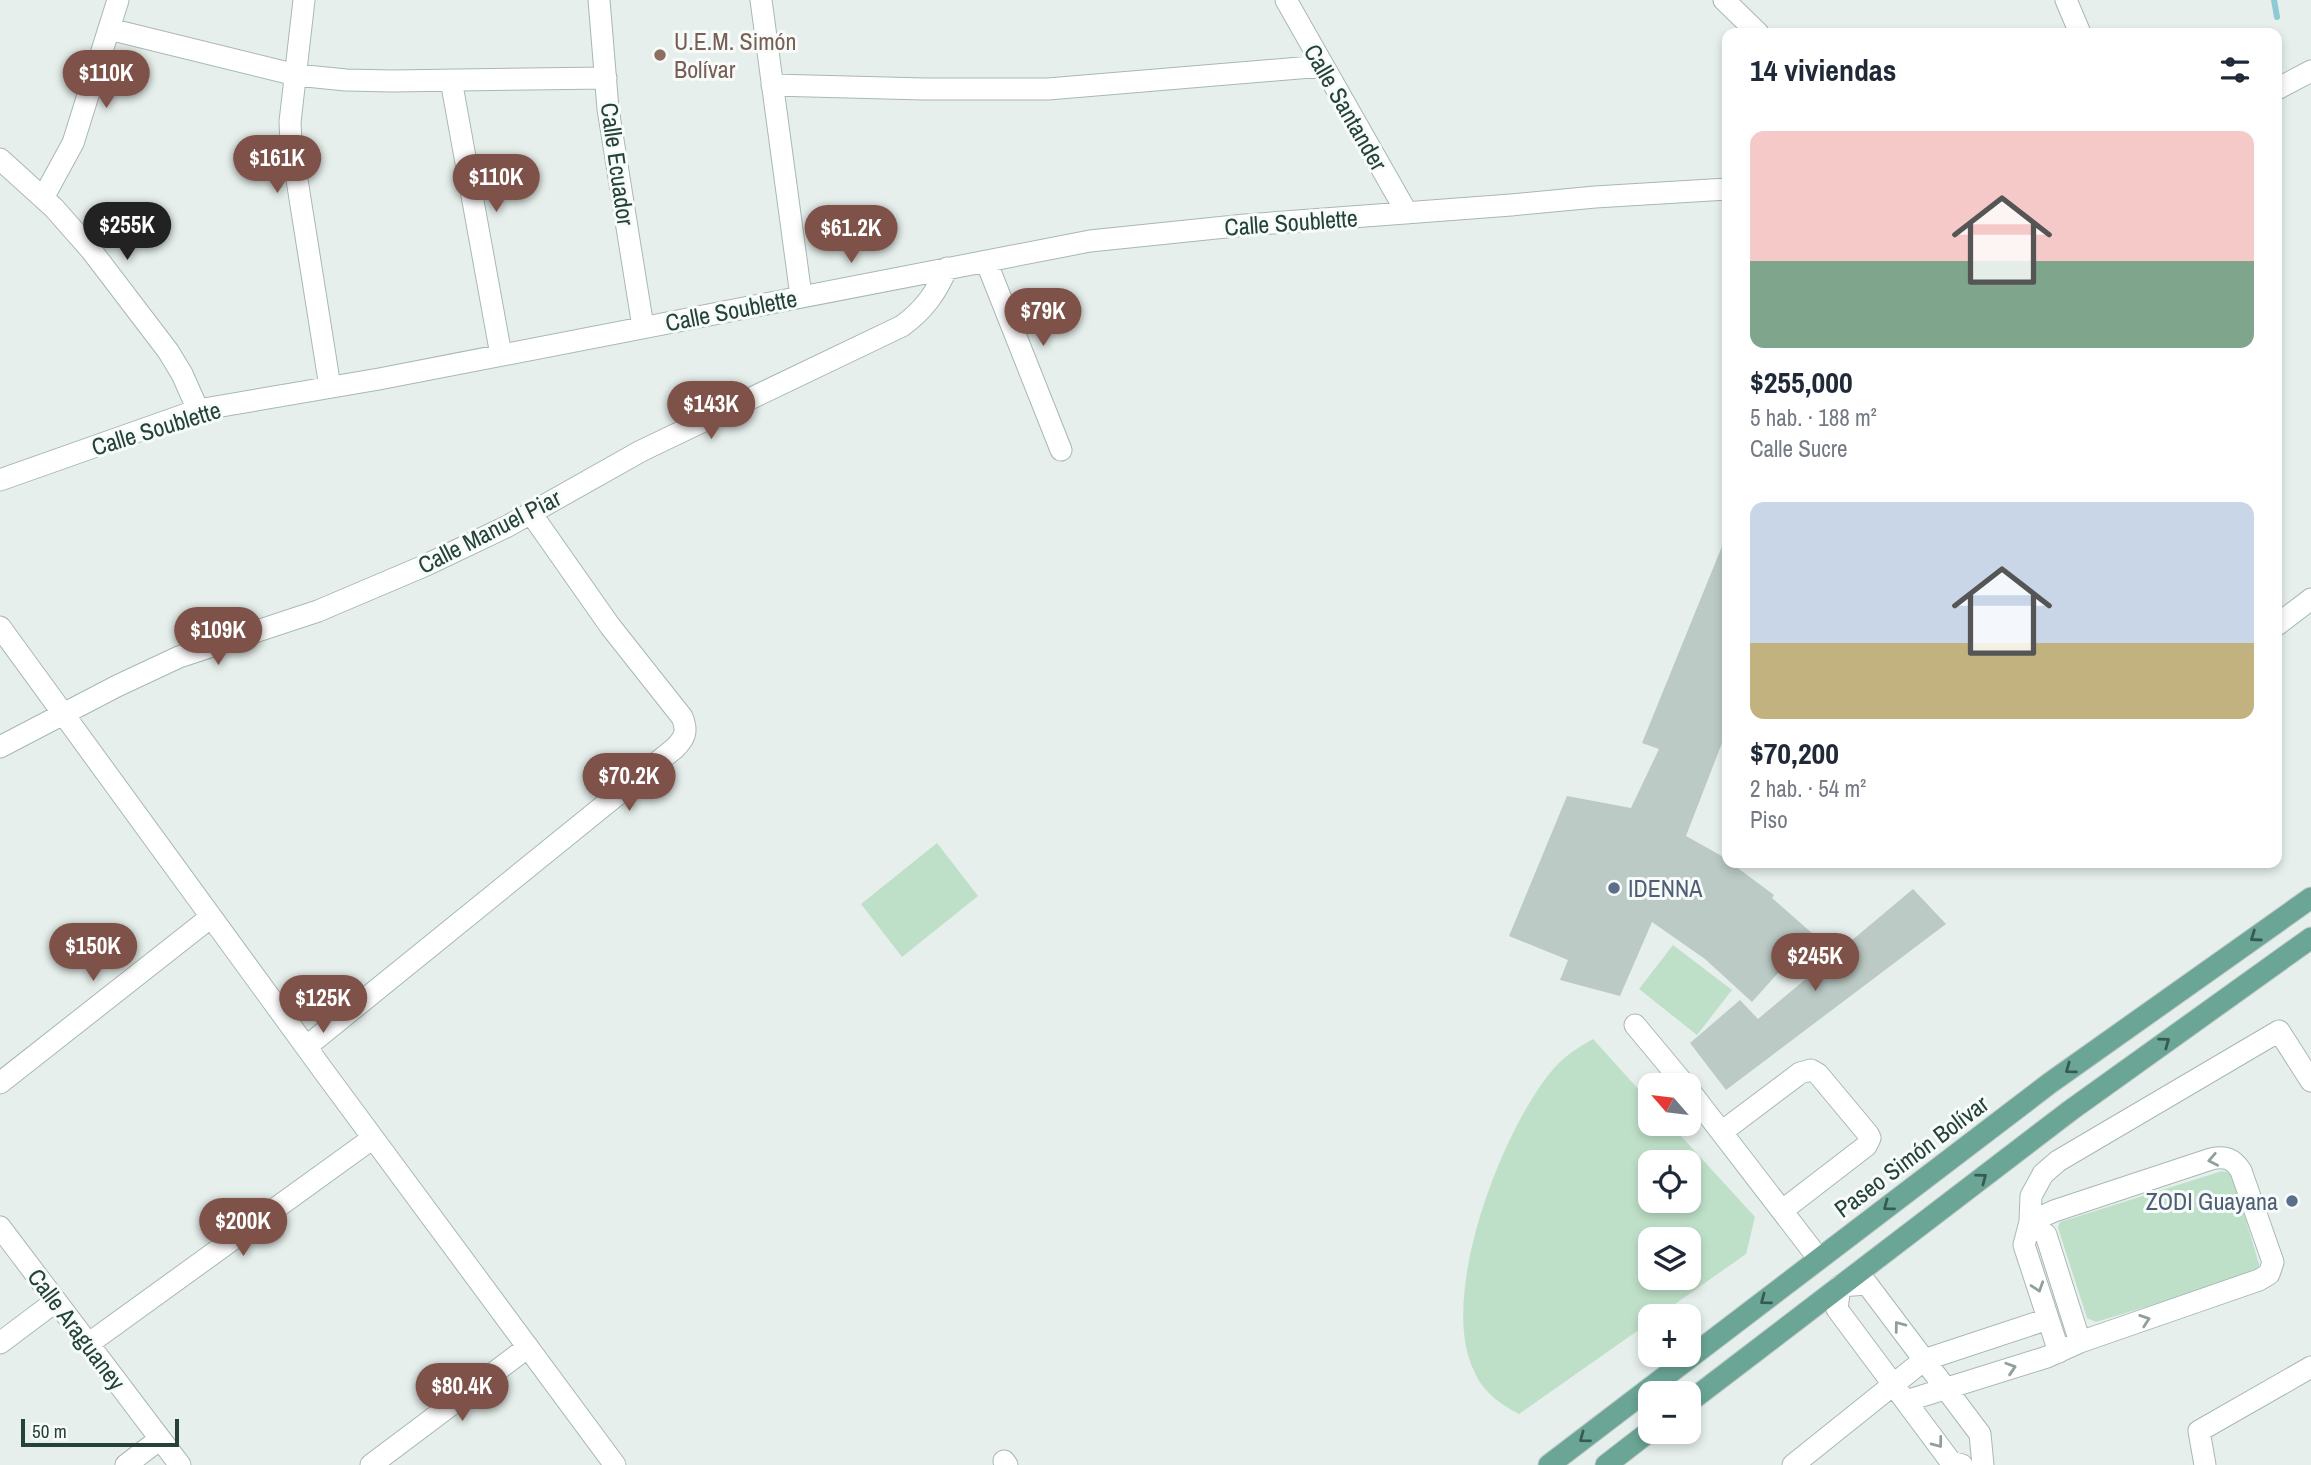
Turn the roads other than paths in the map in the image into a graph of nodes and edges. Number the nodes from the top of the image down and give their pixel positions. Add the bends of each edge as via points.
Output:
1 (118, 0) edge
2 (304, 0) edge
3 (599, 0) edge
4 (761, 0) edge
5 (1286, 0) edge
6 (1724, 0) edge
7 (2066, 0) edge
8 (1753, 28) edge
9 (2078, 28) edge
10 (109, 29) junction
11 (1323, 66) junction
12 (2311, 71) edge
13 (296, 75) junction
14 (606, 78) junction
15 (451, 80) junction
16 (772, 85) junction
17 (2282, 86) edge
18 (0, 159) edge
19 (1722, 189) edge
20 (43, 198) junction
21 (1407, 213) junction
22 (986, 261) junction
23 (947, 268) junction
24 (801, 296) junction
25 (643, 327) junction
26 (501, 355) junction
27 (330, 387) junction
28 (198, 410) junction
29 (1061, 450) dead end
30 (0, 480) edge
31 (530, 512) junction
32 (2311, 599) edge
33 (2282, 621) edge
34 (0, 627) edge
35 (64, 713) junction
36 (0, 747) edge
37 (2311, 898) edge
38 (211, 917) junction
39 (2311, 938) edge
40 (1635, 1025) dead end
41 (306, 1047) junction
42 (1675, 1073) edge
43 (2311, 1081) edge
44 (0, 1083) edge
45 (1701, 1104) edge
46 (1723, 1131) junction
47 (373, 1138) junction
48 (1783, 1210) junction
49 (2030, 1222) junction
50 (0, 1227) edge
51 (1819, 1259) junction
52 (1840, 1286) junction
53 (56, 1301) junction
54 (2048, 1319) junction
55 (2080, 1342) junction
56 (0, 1343) edge
57 (88, 1344) junction
58 (528, 1348) junction
59 (2059, 1352) junction
60 (1924, 1360) junction
61 (2311, 1367) edge
62 (1946, 1389) junction
63 (1701, 1393) edge
64 (1900, 1393) junction
65 (160, 1439) junction
66 (1638, 1440) edge
67 (126, 1465) edge
68 (180, 1465) edge
69 (371, 1465) edge
70 (615, 1465) edge
71 (1549, 1465) edge
72 (1606, 1465) edge
73 (1793, 1465) edge
74 (1962, 1465) edge
75 (1983, 1465) edge
76 (2205, 1465) edge

1 - 10 street
2 - 13 street
3 - 14 street, Calle Ecuador
4 - 16 street
5 - 11 street, Calle Santander
6 - 8 street
7 - 9 street
10 - 13 street
10 - 20 street via 73,143
11 - 16 street via 1048,89
11 - 21 street, Calle Santander
12 - 17 street
13 - 15 street
13 - 27 street via 290,122 292,162
14 - 15 street
14 - 25 street, Calle Ecuador
15 - 26 street
16 - 24 street
18 - 20 street
19 - 21 street, Calle Soublette
20 - 28 street via 91,250 168,351
21 - 22 street, Calle Soublette via 1161,232
22 - 23 street, Calle Soublette
22 - 29 street
23 - 24 street, Calle Soublette
23 - 31 street, Calle Manuel Piar via 936,292 902,326 641,451
24 - 25 street, Calle Soublette
25 - 26 street, Calle Soublette
26 - 27 street, Calle Soublette
27 - 28 street, Calle Soublette
28 - 30 street, Calle Soublette
31 - 35 street, Calle Manuel Piar via 424,566 318,611 179,657
31 - 41 street via 610,626 674,706 684,722 685,735 675,748
32 - 33 street
34 - 35 street
35 - 36 street, Calle Manuel Piar
35 - 38 street
37 -> 51 main road, Paseo Simón Bolívar via 2050,1083
38 - 41 street
38 - 44 street
52 -> 39 main road via 2083,1102
40 - 42 street
41 - 47 street
43 - 49 street via 2279,1031 2048,1168 2031,1196
45 - 46 street
46 - 48 street
46 - 48 street via 1800,1073 1811,1070 1868,1134 1866,1146
47 - 57 street
47 - 58 street
48 - 51 street
49 -> 54 street via 2024,1245
49 - 55 street via 2046,1235
55 -> 49 street via 2269,1274 2272,1252 2241,1171 2230,1159 2211,1159
50 - 53 street, Calle Araguaney
51 - 52 main road
51 -> 71 main road, Paseo Simón Bolívar
60 -> 52 street via 1867,1284
52 - 63 main road
52 - 64 street via 1837,1309
53 - 56 street
53 - 57 street, Calle Araguaney
54 - 59 street
54 - 60 street
55 - 59 street
57 - 65 street, Calle Araguaney
58 - 69 street
58 - 70 street
62 -> 59 street
60 - 62 street
60 - 64 street
61 - 76 street via 2199,1431
62 - 64 street
62 - 75 street via 1980,1434
64 - 73 street
64 -> 74 street via 1951,1462
65 - 67 street
65 - 68 street, Calle Araguaney
66 - 72 main road

